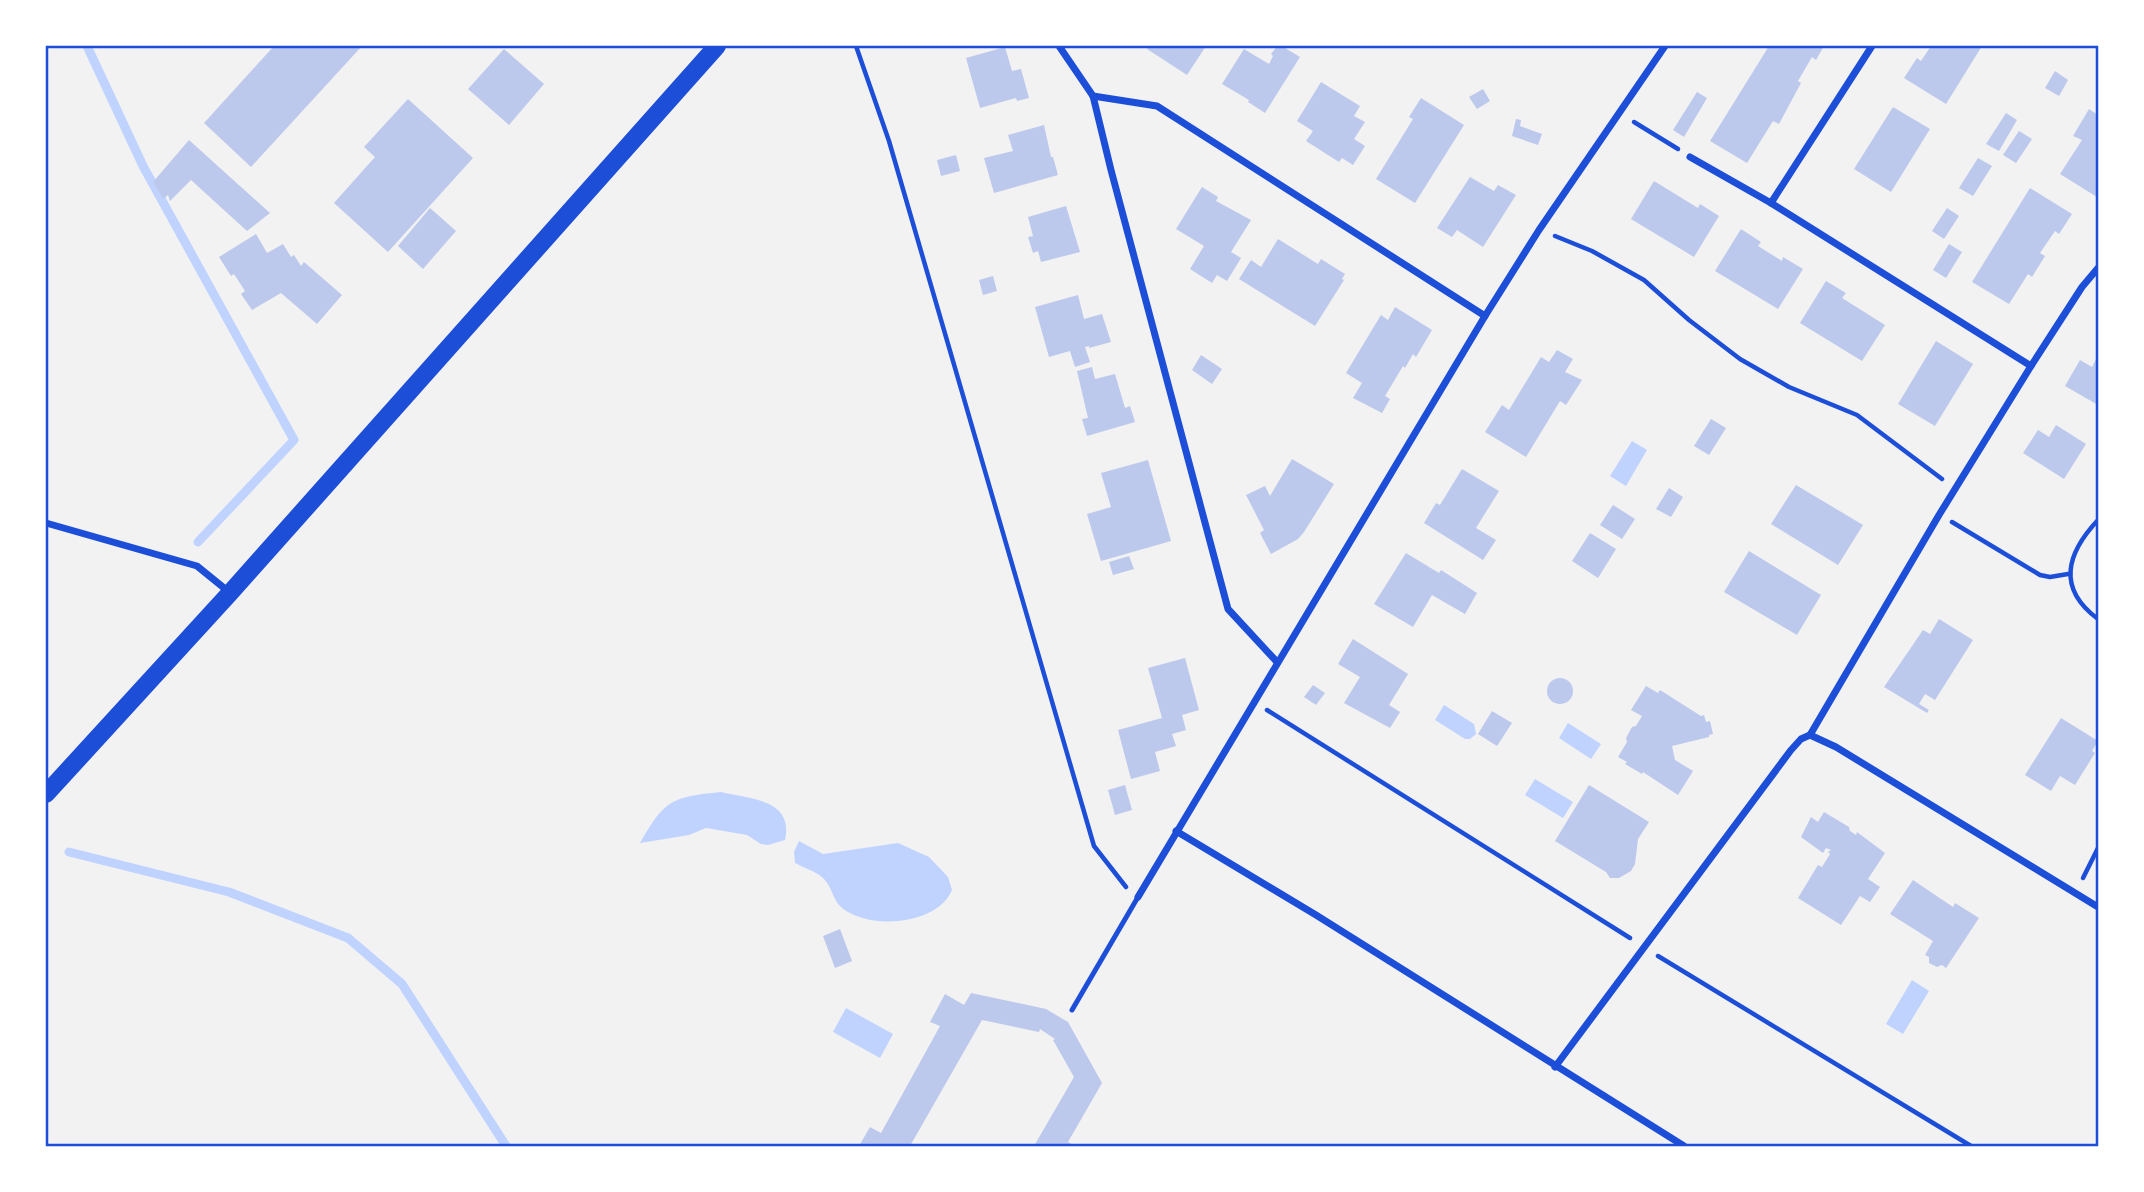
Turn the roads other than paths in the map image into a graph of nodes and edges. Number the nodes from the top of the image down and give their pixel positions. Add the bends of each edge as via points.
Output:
1 (717, 46) edge
2 (1059, 46) edge
3 (1665, 46) edge
4 (1872, 46) edge
5 (1093, 96) junction
6 (1690, 156) road end
7 (1771, 203) junction
8 (2098, 268) edge
9 (1485, 316) junction
10 (2031, 366) junction
11 (46, 523) edge
12 (230, 593) junction
13 (1277, 662) junction
14 (1811, 735) junction
15 (46, 794) edge
16 (1176, 831) junction
17 (1138, 897) joint
18 (2098, 907) edge
19 (1072, 1010) dead end
20 (1555, 1066) junction
21 (1684, 1146) edge

1 - 12 main road
2 - 5 street
3 - 9 street
4 - 7 street
5 - 9 street via 1157,106
5 - 13 street via 1228,610
6 - 7 street
7 - 10 street
8 - 10 street
9 - 13 street
10 - 14 street
11 - 12 street via 197,566
12 - 15 main road
13 - 16 street
14 - 18 street
14 - 20 street via 1791,750
16 - 17 street
16 - 20 street
17 - 19 lane
20 - 21 street

